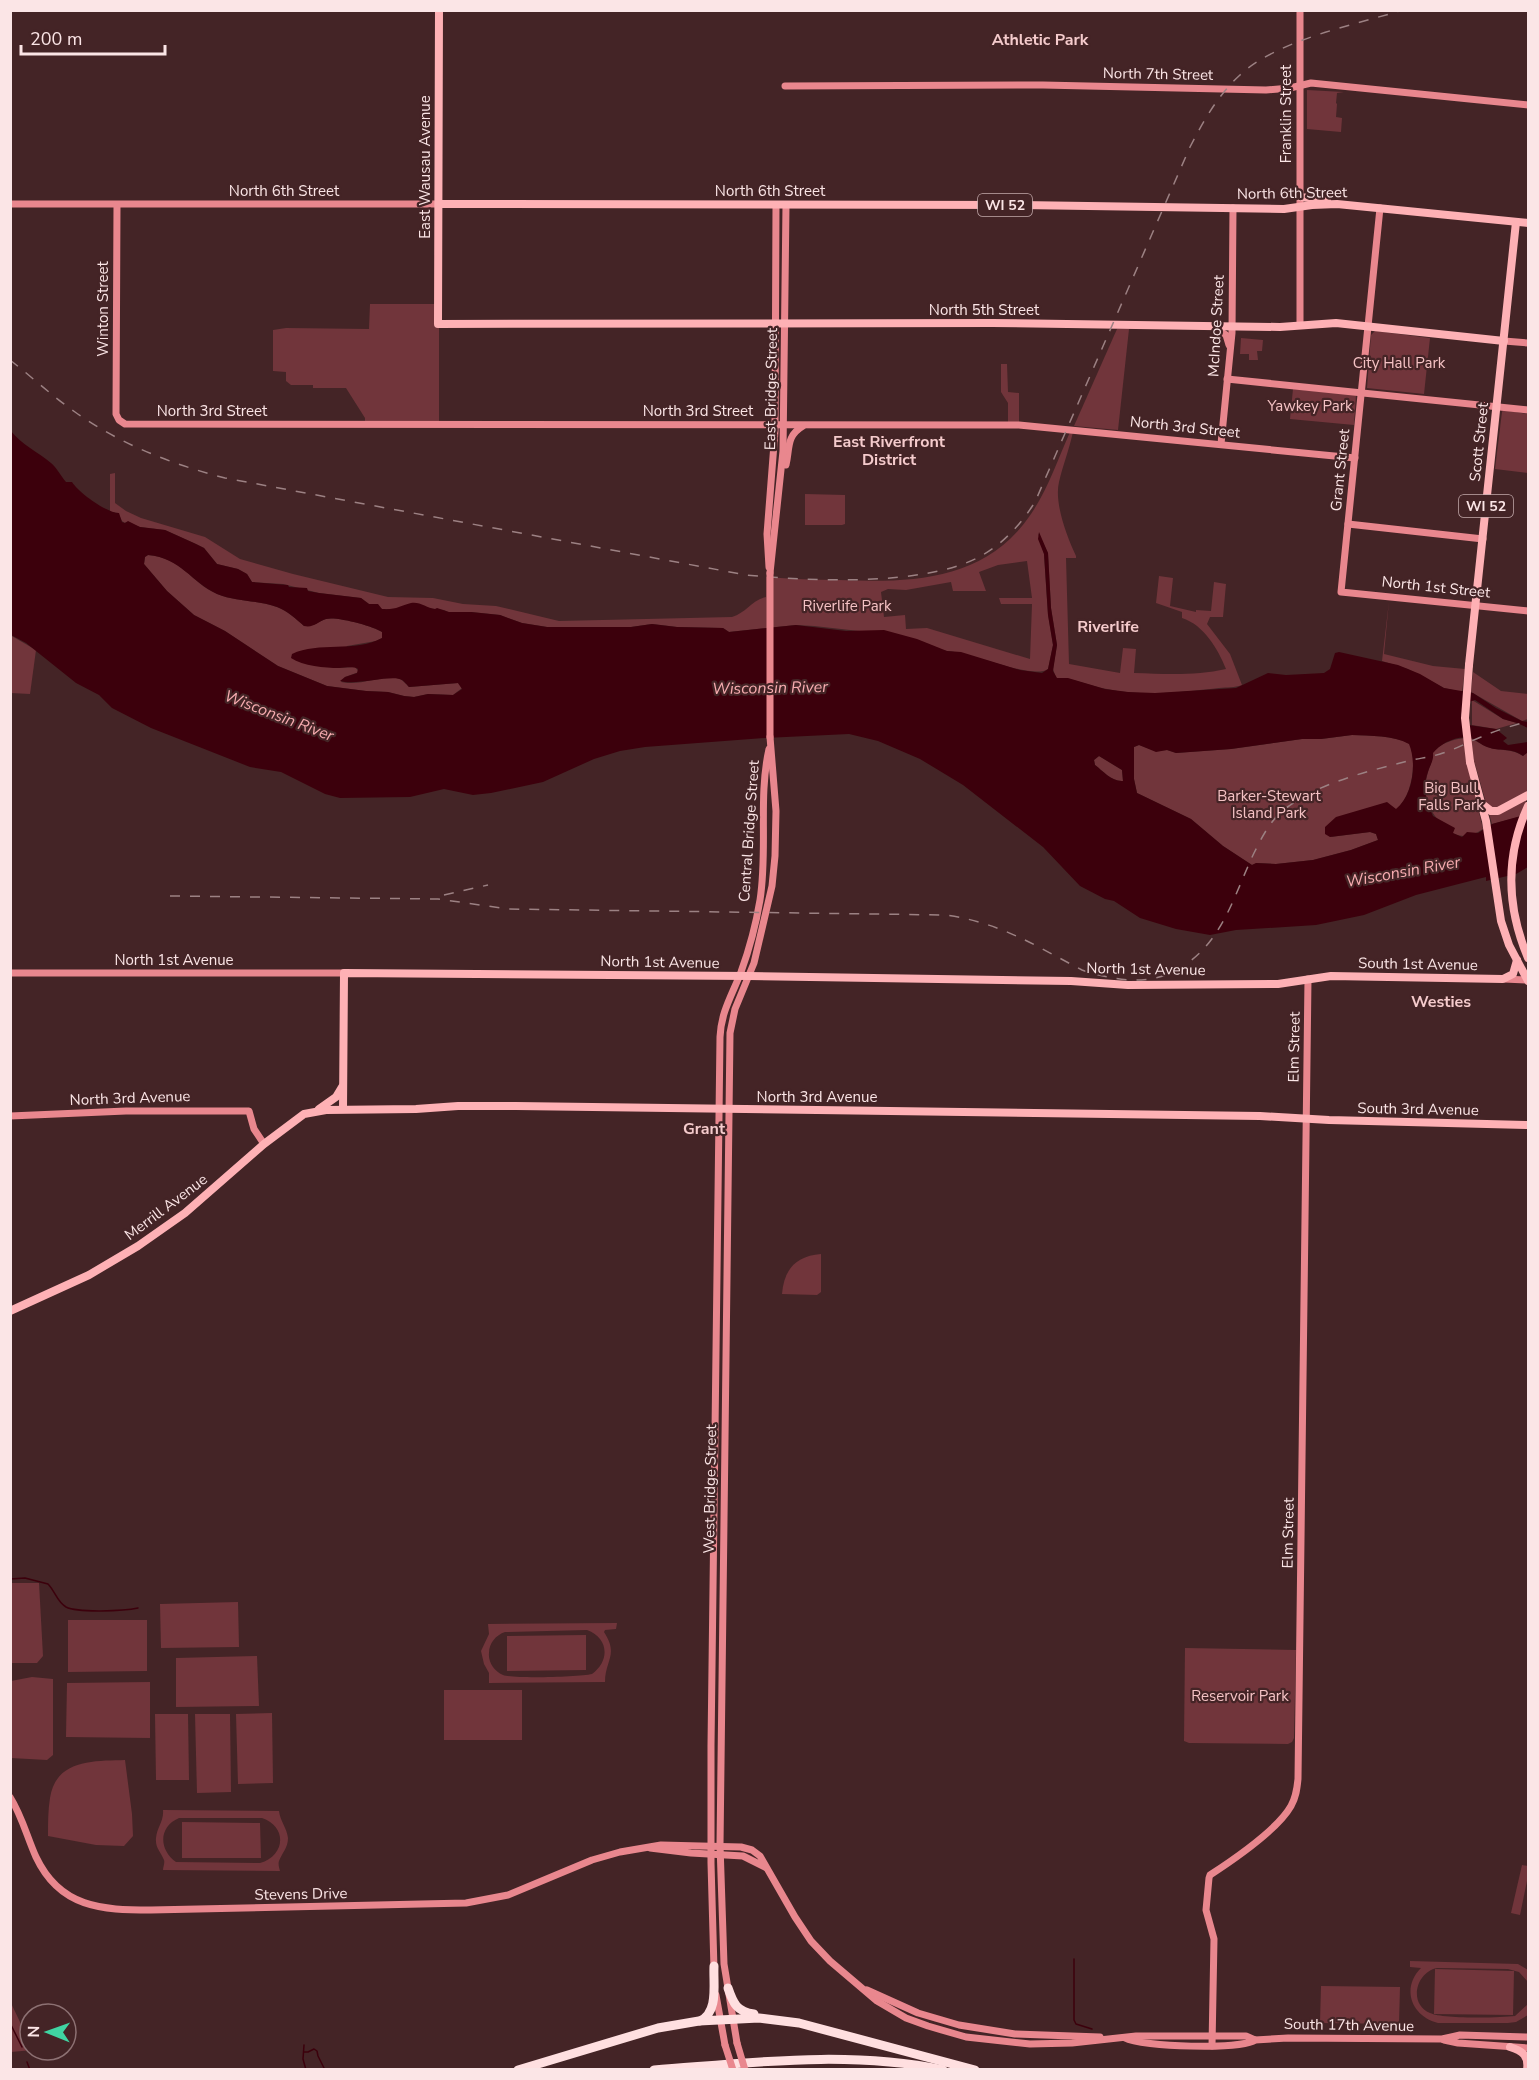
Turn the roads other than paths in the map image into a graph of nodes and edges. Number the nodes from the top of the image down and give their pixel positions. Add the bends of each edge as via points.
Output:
1 (439, 10) edge
2 (1300, 10) edge
3 (1300, 85) junction
4 (785, 86) dead end
5 (1528, 105) edge
6 (1300, 197) junction
7 (10, 204) edge
8 (439, 204) junction
9 (480, 204) junction
10 (1337, 204) junction
11 (117, 205) junction
12 (776, 205) junction
13 (786, 205) junction
14 (1300, 207) junction
15 (1233, 208) junction
16 (1380, 208) junction
17 (1516, 222) junction
18 (1528, 223) edge
19 (439, 230) junction
20 (439, 260) junction
21 (438, 324) joint
22 (457, 324) junction
23 (776, 324) junction
24 (786, 324) junction
25 (1300, 325) junction
26 (1210, 326) junction
27 (1232, 326) junction
28 (1368, 326) junction
29 (1504, 341) junction
30 (1528, 343) edge
31 (1230, 351) junction
32 (1227, 379) junction
33 (1362, 393) junction
34 (1497, 406) junction
35 (1528, 410) edge
36 (116, 414) joint
37 (775, 425) junction
38 (784, 425) junction
39 (805, 425) junction
40 (1221, 444) junction
41 (1355, 458) junction
42 (781, 485) junction
43 (1348, 524) junction
44 (1483, 539) junction
45 (770, 573) junction
46 (1341, 592) joint
47 (1476, 605) junction
48 (1528, 611) edge
49 (770, 743) junction
50 (1528, 795) edge
51 (1482, 804) junction
52 (1527, 809) edge
53 (758, 912) joint
54 (767, 912) joint
55 (1528, 958) edge
56 (1517, 960) junction
57 (10, 973) edge
58 (344, 973) junction
59 (739, 976) junction
60 (749, 976) junction
61 (1308, 979) junction
62 (1503, 979) junction
63 (1528, 980) edge
64 (343, 1085) junction
65 (343, 1109) junction
66 (719, 1109) junction
67 (729, 1109) junction
68 (327, 1110) joint
69 (315, 1111) junction
70 (10, 1116) edge
71 (1307, 1119) junction
72 (1528, 1125) edge
73 (264, 1144) junction
74 (10, 1311) edge
75 (10, 1797) edge
76 (711, 1845) junction
77 (720, 1845) junction
78 (644, 1847) junction
79 (711, 1855) junction
80 (720, 1855) junction
81 (765, 1867) junction
82 (714, 1966) junction
83 (728, 1988) junction
84 (732, 2019) junction
85 (720, 2020) junction
86 (699, 2021) junction
87 (823, 2029) junction
88 (1212, 2037) junction
89 (1528, 2037) edge
90 (1125, 2038) junction
91 (1442, 2039) junction
92 (1255, 2040) junction
93 (1212, 2046) junction
94 (1510, 2047) junction
95 (1528, 2048) edge
96 (1527, 2068) edge
97 (518, 2070) edge
98 (654, 2070) edge
99 (732, 2070) edge
100 (745, 2070) edge
101 (943, 2070) edge
102 (975, 2070) edge

1 - 8 main road, East Wausau Avenue
2 - 3 street, Franklin Street
3 - 4 street, North 7th Street via 1266,90
3 - 5 street, North 7th Street via 1347,86
3 - 6 street, Franklin Street
6 - 10 main road
6 - 14 street, Franklin Street
7 - 11 street, North 6th Street
8 - 9 main road, North 6th Street / WI 52
8 - 11 street, North 6th Street
8 - 19 main road, East Wausau Avenue
9 - 12 main road, North 6th Street / WI 52
9 - 19 main road via 444,208
10 - 14 main road, North 6th Street / WI 52
10 - 16 main road, North 6th Street / WI 52
11 - 36 street, Winton Street
12 - 13 main road, North 6th Street / WI 52
12 - 23 street, East Bridge Street
13 - 15 main road, North 6th Street / WI 52
13 - 24 street, East Bridge Street
14 - 15 main road, North 6th Street / WI 52
14 - 25 street, Franklin Street
15 - 27 street, McIndoe Street
16 - 17 main road, North 6th Street / WI 52
16 - 28 street, Grant Street
17 - 18 main road, North 6th Street / WI 52
17 - 29 main road, Scott Street
19 - 20 main road, East Wausau Avenue
20 - 21 main road, East Wausau Avenue
20 - 22 main road via 441,317
21 - 22 main road, North 5th Street
22 - 23 main road, North 5th Street
23 - 24 main road, North 5th Street
23 - 37 street, East Bridge Street
24 - 26 main road, North 5th Street
24 - 38 street, East Bridge Street
25 - 27 main road, North 5th Street
25 - 28 main road, North 5th Street
26 - 27 main road, North 5th Street
26 - 31 street via 1226,335
27 - 31 street, McIndoe Street
28 - 29 main road, North 5th Street
28 - 33 street, Grant Street
29 - 30 street, North 5th Street
29 - 34 main road, Scott Street / WI 52
31 - 32 street, McIndoe Street
32 - 33 street
32 - 40 street, McIndoe Street
33 - 34 street
33 - 41 street, Grant Street
34 - 35 street
34 - 44 main road, Scott Street / WI 52
36 - 37 street, North 3rd Street via 121,422 135,424
37 - 38 street, North 3rd Street
37 - 45 street, East Bridge Street via 767,534
38 - 39 street, North 3rd Street
38 - 42 street, East Bridge Street
39 - 40 street, North 3rd Street via 1023,425
39 - 42 street via 790,437
40 - 41 street, North 3rd Street
41 - 43 street, Grant Street
42 - 45 street, East Bridge Street
43 - 44 street
43 - 46 street, Grant Street
44 - 47 main road, Scott Street / WI 52
45 - 49 street, East Bridge Street, bridge
46 - 47 street, North 1st Street
47 - 48 street, North 1st Street
47 - 51 main road, Scott Street / WI 52, bridge via 1465,729
49 - 53 street, Central Bridge Street via 764,777 764,859
49 - 54 street, Central Bridge Street via 776,848
50 - 51 main road via 1498,812
51 - 56 main road, WI 52 via 1504,930
52 - 55 main road via 1515,843 1511,878 1514,916
53 - 59 street, West Bridge Street
54 - 60 street, West Bridge Street
56 - 62 main road via 1514,974
56 - 63 main road, WI 52
57 - 58 street, North 1st Avenue
58 - 59 main road, North 1st Avenue
58 - 64 main road
59 - 60 main road, North 1st Avenue
59 - 66 street, West Bridge Street via 721,1023
60 - 61 main road, North 1st Avenue via 1124,985 1278,984
60 - 67 street, West Bridge Street via 731,1024
61 - 62 main road, South 1st Avenue
61 - 71 street, Elm Street
62 - 63 street, South 1st Avenue
64 - 65 main road
64 - 69 main road via 336,1098
65 - 66 main road, North 3rd Avenue
65 - 68 main road, North 3rd Avenue
66 - 67 main road, North 3rd Avenue
66 - 76 street, West Bridge Street
67 - 71 main road, North 3rd Avenue
67 - 77 street, West Bridge Street
68 - 69 main road, Merrill Avenue
69 - 73 main road, Merrill Avenue via 293,1121
70 - 73 street, North 3rd Avenue via 249,1111 254,1130
71 - 72 main road, South 3rd Avenue
71 - 88 street, Elm Street via 1298,1779 1295,1797 1284,1816 1210,1875 1206,1910 1214,1939
73 - 74 main road, Merrill Avenue via 191,1207 138,1246 89,1275
75 - 78 street, Stevens Drive via 47,1874 73,1898 106,1910 467,1903 504,1896 592,1860
76 - 77 street, Stevens Drive
76 - 78 street, Stevens Drive
76 - 79 street, West Bridge Street
77 - 80 street, West Bridge Street
77 - 81 street, Stevens Drive via 752,1850
78 - 79 street, Stevens Drive
79 - 80 street, Stevens Drive
79 - 82 street, West Bridge Street
80 - 81 street, Stevens Drive via 745,1856
80 - 83 street, West Bridge Street
81 - 90 street, Stevens Drive via 812,1941 864,1989 928,2017 963,2026 1015,2034
82 - 85 street, West Bridge Street
82 - 86 highway via 712,2010
83 - 84 street, West Bridge Street
83 - 87 highway via 735,2006 743,2012 783,2017
84 - 85 highway
84 - 87 highway via 773,2019
84 - 100 street, West Bridge Street, bridge
85 - 86 highway
85 - 99 street, West Bridge Street, bridge
86 - 97 highway via 636,2034
87 - 102 highway
88 - 90 street, South 17th Avenue
88 - 92 street, South 17th Avenue via 1246,2036
88 - 93 street, Elm Street
89 - 91 street, South 17th Avenue
90 - 93 street, South 17th Avenue via 1151,2044
91 - 92 street, South 17th Avenue
91 - 94 street, South 17th Avenue
92 - 93 street, South 17th Avenue via 1249,2044
94 - 95 street, South 17th Avenue
94 - 96 main road via 1524,2054
98 - 101 highway via 841,2059

